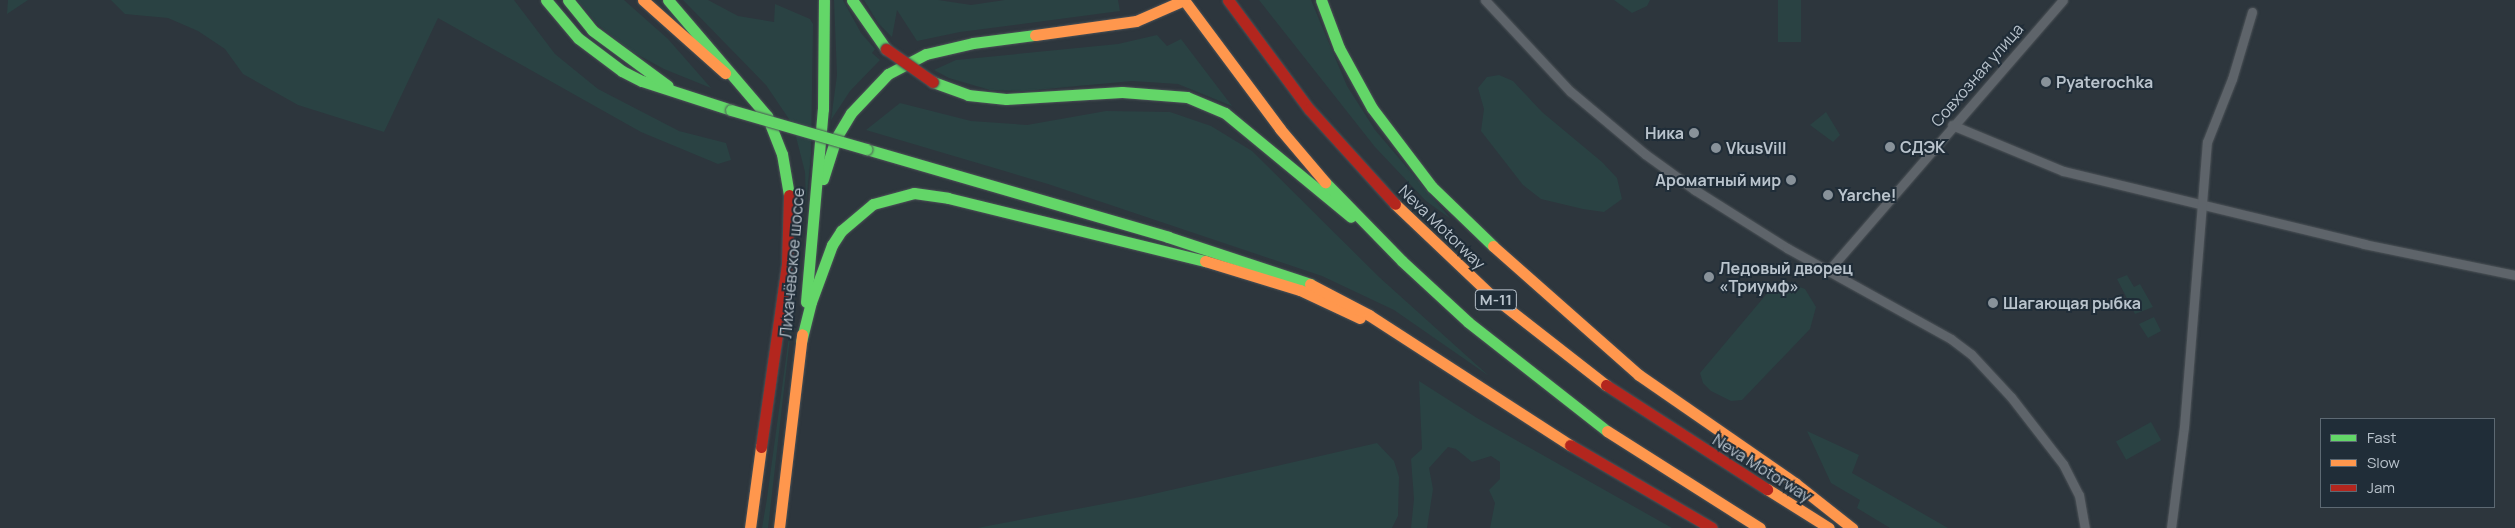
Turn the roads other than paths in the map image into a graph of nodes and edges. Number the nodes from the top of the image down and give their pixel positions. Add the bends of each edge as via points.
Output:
1 (546, 0) edge
2 (568, 0) edge
3 (643, 0) edge
4 (668, 0) edge
5 (824, 0) edge
6 (852, 0) edge
7 (1184, 0) edge
8 (1228, 0) edge
9 (1321, 0) edge
10 (1485, 0) edge
11 (2063, 0) edge
12 (2252, 12) dead end
13 (685, 96) junction
14 (755, 100) junction
15 (1952, 125) junction
16 (821, 136) junction
17 (2200, 204) junction
18 (814, 230) junction
19 (1375, 236) junction
20 (1829, 270) junction
21 (2515, 275) edge
22 (1404, 339) junction
23 (801, 342) junction
24 (750, 528) edge
25 (779, 528) edge
26 (1712, 528) edge
27 (1760, 528) edge
28 (1829, 528) edge
29 (1852, 528) edge
30 (2085, 528) edge
31 (2171, 528) edge

1 - 13 main road via 578,38 598,54 642,81
2 - 13 main road via 592,30 612,47
3 - 14 main road
4 - 14 main road
5 - 16 main road, Лихачёвское шоссе
6 - 19 main road, bridge via 886,48 933,82 986,98 1022,100 1149,92 1167,93 1204,103 1245,128
7 - 18 main road via 1136,21 956,46 926,54 888,74 850,113 836,138 822,180
7 - 19 main road, М-11 via 1280,129
8 - 28 main road, Neva Motorway / М-11 via 1309,109 1377,186 1492,296 1623,398
9 - 29 main road via 1339,48 1372,108 1432,187 1472,228 1639,375 1795,483
10 - 20 street via 1570,91 1646,154 1749,225
11 - 15 street, Совхозная улица
12 - 17 street via 2232,78 2207,142
13 - 16 main road, bridge
14 - 24 main road via 776,136 790,200 787,264
15 - 17 street via 2063,171
15 - 20 street, Совхозная улица
16 - 18 main road, Лихачёвское шоссе
16 - 22 main road, bridge via 1279,270 1346,300
17 - 21 street via 2364,244
17 - 31 street via 2195,315
18 - 23 main road, Лихачёвское шоссе
19 - 27 main road, М-11 via 1468,322 1539,380 1606,430
20 - 30 street via 1951,339 1991,373 2051,448 2079,495
22 - 23 main road via 1300,290 1244,271 948,198 914,193 873,204 841,231 832,245 811,302
22 - 26 main road via 1604,466
23 - 25 main road, Лихачёвское шоссе

